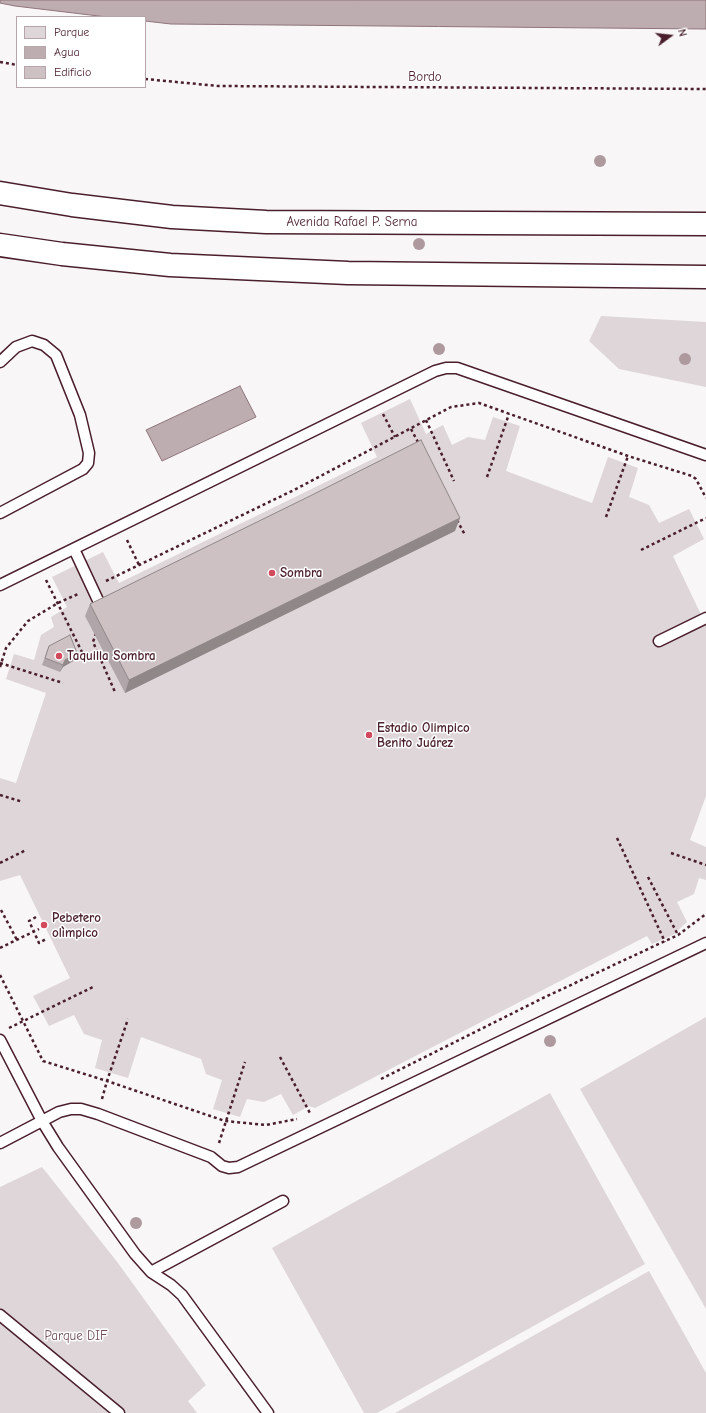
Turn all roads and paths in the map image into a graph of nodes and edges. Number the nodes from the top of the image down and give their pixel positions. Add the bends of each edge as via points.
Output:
1 (0, 62) edge
2 (16, 65) edge
3 (146, 79) edge
4 (706, 88) edge
5 (0, 193) edge
6 (706, 224) edge
7 (0, 245) edge
8 (706, 277) edge
9 (0, 362) edge
10 (376, 400) junction
11 (509, 414) junction
12 (426, 420) junction
13 (411, 429) junction
14 (395, 437) junction
15 (422, 450) edge
16 (706, 455) edge
17 (628, 456) junction
18 (487, 477) dead end
19 (454, 481) dead end
20 (706, 498) edge
21 (0, 513) edge
22 (454, 514) edge
23 (606, 517) dead end
24 (706, 518) edge
25 (121, 526) junction
26 (465, 535) dead end
27 (74, 549) junction
28 (641, 550) dead end
29 (138, 565) junction
30 (39, 566) junction
31 (118, 575) dead end
32 (0, 585) edge
33 (58, 603) junction
34 (706, 618) edge
35 (107, 619) joint
36 (659, 642) dead end
37 (86, 660) dead end
38 (0, 664) edge
39 (63, 683) dead end
40 (115, 692) dead end
41 (0, 795) edge
42 (23, 802) dead end
43 (617, 838) dead end
44 (26, 850) dead end
45 (672, 853) dead end
46 (0, 863) edge
47 (706, 865) edge
48 (648, 877) dead end
49 (1, 910) dead end
50 (706, 914) edge
51 (36, 917) dead end
52 (40, 929) dead end
53 (34, 932) junction
54 (678, 935) junction
55 (46, 939) dead end
56 (17, 940) junction
57 (665, 942) junction
58 (706, 943) edge
59 (0, 948) edge
60 (688, 952) junction
61 (0, 974) edge
62 (93, 987) dead end
63 (128, 1019) dead end
64 (22, 1022) junction
65 (6, 1030) dead end
66 (0, 1040) edge
67 (280, 1057) dead end
68 (245, 1062) dead end
69 (380, 1079) dead end
70 (107, 1081) junction
71 (317, 1112) dead end
72 (98, 1114) junction
73 (310, 1115) junction
74 (305, 1116) dead end
75 (300, 1118) dead end
76 (42, 1121) junction
77 (225, 1121) junction
78 (318, 1130) junction
79 (0, 1143) edge
80 (211, 1158) junction
81 (283, 1201) dead end
82 (151, 1272) junction
83 (0, 1315) edge
84 (119, 1413) edge
85 (268, 1413) edge

1 - 2 path
3 - 4 path, Bordo via 218,86
5 - 6 highway, Avenida Rafael P. Serna via 172,217 266,222
7 - 8 highway via 170,265 332,272
9 - 21 lane via 16,346 32,341 44,345 56,355 80,415 88,463 83,470
10 - 14 path
10 - 16 lane via 435,371 457,368
10 - 25 lane
11 - 12 path via 479,403 451,407
11 - 17 path
11 - 18 path
12 - 13 path
12 - 19 path
13 - 14 path
13 - 15 path
14 - 29 path via 296,489
17 - 20 path via 696,478
17 - 23 path
22 - 26 path
24 - 28 path
25 - 27 lane
25 - 29 path
27 - 30 lane
27 - 35 lane
29 - 31 path
30 - 32 lane
30 - 33 path
33 - 37 path
33 - 38 path via 28,621 6,648
34 - 36 lane
35 - 40 path via 95,634 93,642
38 - 39 path
41 - 42 path
43 - 57 path
44 - 46 path
45 - 47 path
48 - 54 path
49 - 56 path
50 - 54 path
51 - 53 path via 28,921
52 - 53 path
53 - 55 path via 39,943
53 - 56 path
54 - 57 path
54 - 60 path
56 - 59 path
57 - 69 path via 543,998
58 - 60 lane
60 - 78 lane
61 - 64 path
62 - 64 path
63 - 70 path
64 - 65 path
64 - 70 path via 43,1061
66 - 76 lane
67 - 73 path
68 - 77 path
70 - 72 path
70 - 77 path
71 - 73 path
72 - 76 lane via 71,1109
72 - 80 lane
73 - 74 path
73 - 78 path
75 - 77 path via 266,1125
76 - 79 lane
76 - 82 lane via 58,1147
77 - 80 path via 220,1142
78 - 80 lane via 238,1167 222,1166
81 - 82 lane
82 - 85 lane via 182,1295
83 - 84 lane

